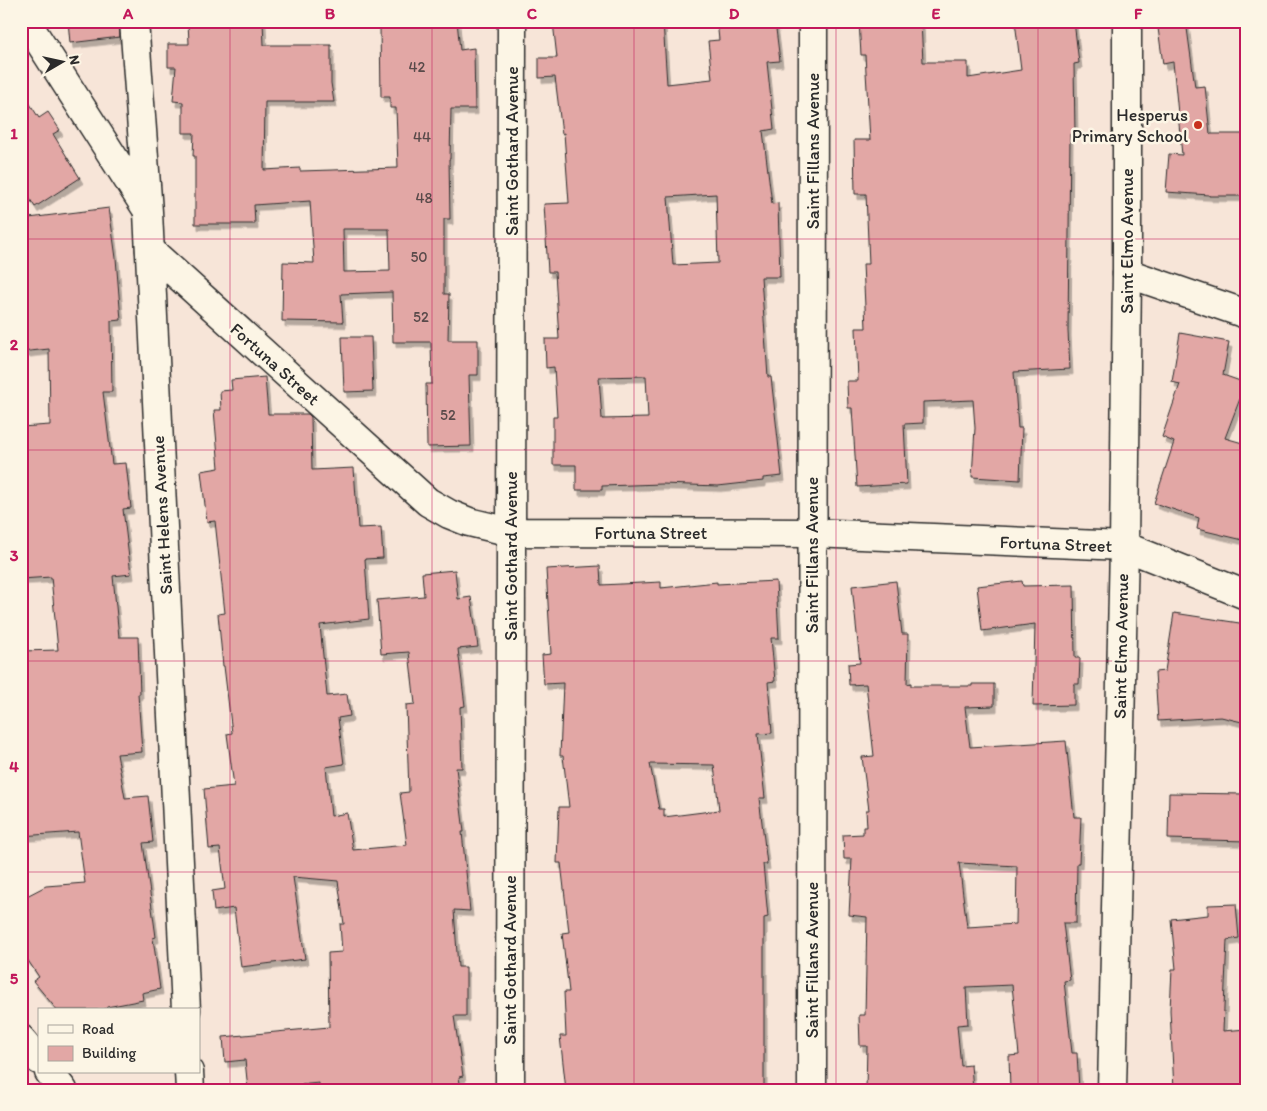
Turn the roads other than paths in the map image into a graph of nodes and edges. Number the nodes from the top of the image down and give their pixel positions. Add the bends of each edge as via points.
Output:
1 (26, 21) edge
2 (134, 21) edge
3 (512, 21) edge
4 (813, 21) edge
5 (1127, 21) edge
6 (148, 212) junction
7 (150, 250) junction
8 (1127, 273) junction
9 (1246, 314) edge
10 (511, 532) junction
11 (812, 533) junction
12 (1124, 546) junction
13 (1246, 595) edge
14 (186, 1008) edge
15 (21, 1039) edge
16 (38, 1059) edge
17 (51, 1074) edge
18 (189, 1074) edge
19 (63, 1090) edge
20 (190, 1090) edge
21 (510, 1090) edge
22 (812, 1090) edge
23 (1112, 1090) edge

1 - 6 street
2 - 6 street, Saint Helens Avenue
3 - 10 street, Saint Gothard Avenue
4 - 11 street, Saint Fillans Avenue
5 - 8 street, Saint Elmo Avenue
6 - 7 street, Saint Helens Avenue
7 - 10 street, Fortuna Street via 428,502 462,519
7 - 14 street, Saint Helens Avenue
8 - 9 street
8 - 12 street, Saint Elmo Avenue
10 - 11 street, Fortuna Street
10 - 21 street, Saint Gothard Avenue
11 - 12 street, Fortuna Street
11 - 22 street, Saint Fillans Avenue
12 - 13 street, Fortuna Street
12 - 23 street, Saint Elmo Avenue
15 - 16 street
17 - 19 street
18 - 20 street

